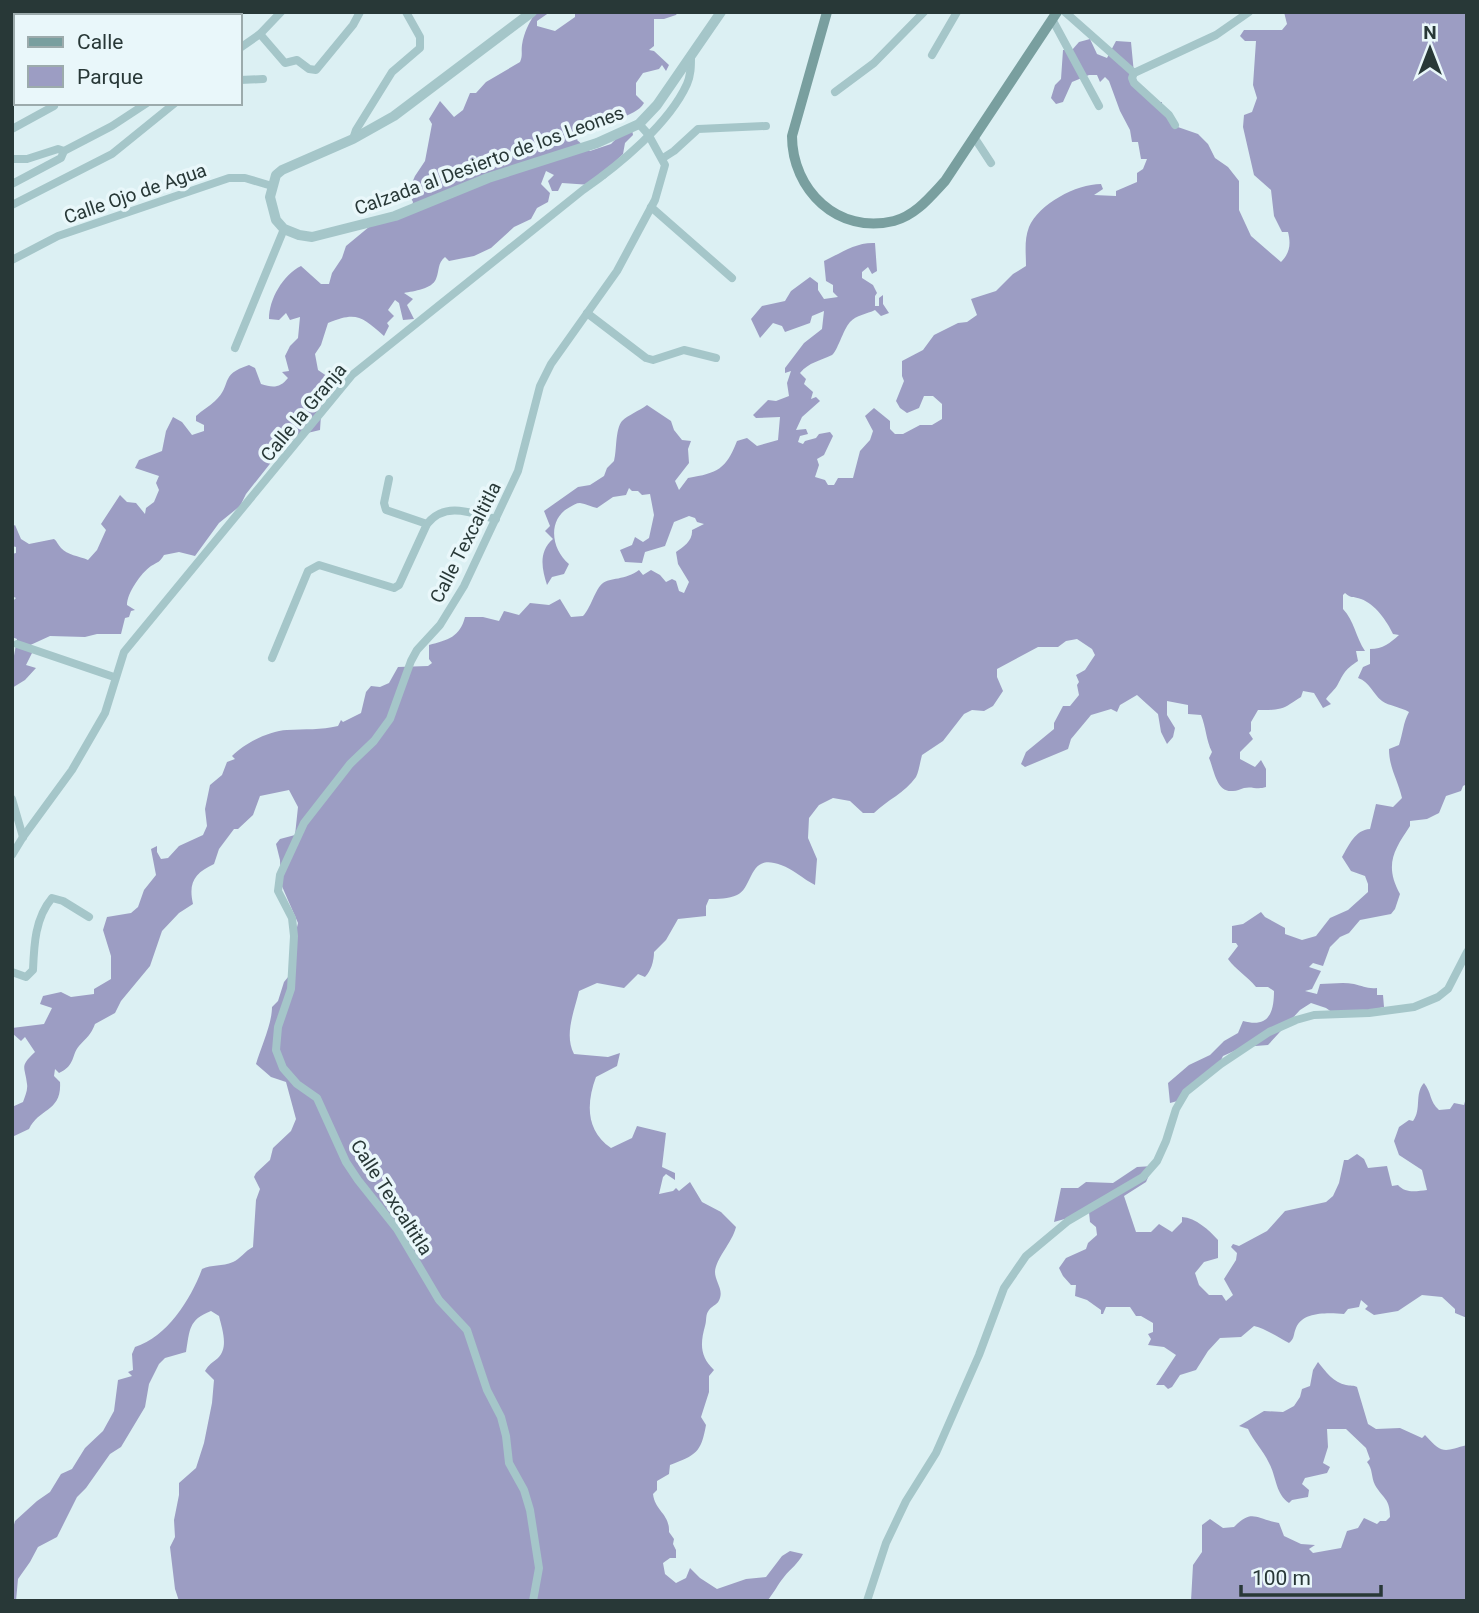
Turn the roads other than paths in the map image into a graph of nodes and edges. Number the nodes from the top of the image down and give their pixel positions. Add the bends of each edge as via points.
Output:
1 (281, 12) edge
2 (360, 12) edge
3 (406, 12) edge
4 (532, 12) edge
5 (721, 12) edge
6 (827, 12) edge
7 (924, 12) edge
8 (957, 12) edge
9 (1065, 12) edge
10 (1249, 12) edge
11 (1055, 15) edge
12 (260, 34) junction
13 (242, 47) edge
14 (932, 55) dead end
15 (691, 57) junction
16 (1133, 76) junction
17 (263, 79) dead end
18 (242, 80) edge
19 (835, 92) dead end
20 (144, 105) edge
21 (173, 105) edge
22 (54, 106) dead end
23 (1099, 106) dead end
24 (639, 124) junction
25 (1175, 125) dead end
26 (766, 127) dead end
27 (12, 130) edge
28 (648, 134) junction
29 (974, 137) junction
30 (354, 138) junction
31 (64, 151) junction
32 (663, 158) junction
33 (12, 159) edge
34 (991, 163) dead end
35 (12, 184) edge
36 (272, 186) junction
37 (12, 205) edge
38 (652, 207) junction
39 (284, 229) junction
40 (12, 260) edge
41 (732, 278) dead end
42 (587, 313) junction
43 (235, 348) dead end
44 (716, 358) dead end
45 (388, 479) dead end
46 (496, 519) junction
47 (428, 524) junction
48 (17, 644) dead end
49 (272, 658) dead end
50 (114, 677) junction
51 (12, 799) edge
52 (23, 837) junction
53 (12, 855) edge
54 (89, 917) dead end
55 (1467, 951) edge
56 (12, 972) edge
57 (533, 1601) edge
58 (867, 1601) edge

1 - 12 street
2 - 12 street via 318,68 311,70 297,60 285,63
3 - 30 street via 420,37 420,48 391,72
4 - 30 street via 417,100
5 - 15 street, Calzada al Desierto de los Leones
6 - 29 main road via 792,136 797,169 820,203 859,221 895,221 930,197
7 - 19 street via 874,63
8 - 14 street
9 - 16 street
10 - 16 street via 1216,35
11 - 23 street
11 - 29 main road
12 - 13 street
15 - 24 street, Calzada al Desierto de los Leones
15 - 28 street, Calle la Granja via 687,83
16 - 25 street via 1134,83
17 - 18 street
20 - 31 street
21 - 37 street via 112,154
22 - 27 street
24 - 28 street
24 - 39 street, Calzada al Desierto de los Leones via 369,224 312,237
26 - 32 street via 698,129
28 - 32 street
28 - 50 street, Calle la Granja via 620,164 352,375 124,652
29 - 34 street
30 - 36 street via 282,170
31 - 33 street
31 - 35 street via 61,158
32 - 38 street, Calle Texcaltitla
36 - 39 street via 271,208
36 - 40 street, Calle Ojo de Agua via 229,178 58,236
38 - 41 street
38 - 42 street, Calle Texcaltitla via 617,271
39 - 43 street
42 - 44 street via 646,358 684,350
42 - 46 street, Calle Texcaltitla via 540,386 518,471
45 - 47 street via 386,510
46 - 47 street via 448,510 433,516
46 - 57 street, Calle Texcaltitla via 464,586 411,661 390,719 304,823 280,875 278,891 292,918 294,936 291,989 276,1050 296,1084 317,1098 346,1162 397,1228 439,1300 467,1329 501,1417 509,1463 530,1510 539,1568
47 - 49 street via 397,587 319,565 308,570
48 - 50 street
50 - 52 street, Calle la Granja via 105,713 72,770
51 - 52 street
52 - 53 street, Calle la Granja
54 - 56 street via 52,898 35,937 33,970 26,977
55 - 58 street via 1448,989 1438,997 1414,1007 1314,1014 1269,1031 1220,1064 1186,1092 1157,1161 1143,1177 1068,1222 1026,1256 1004,1288 936,1453 886,1543

